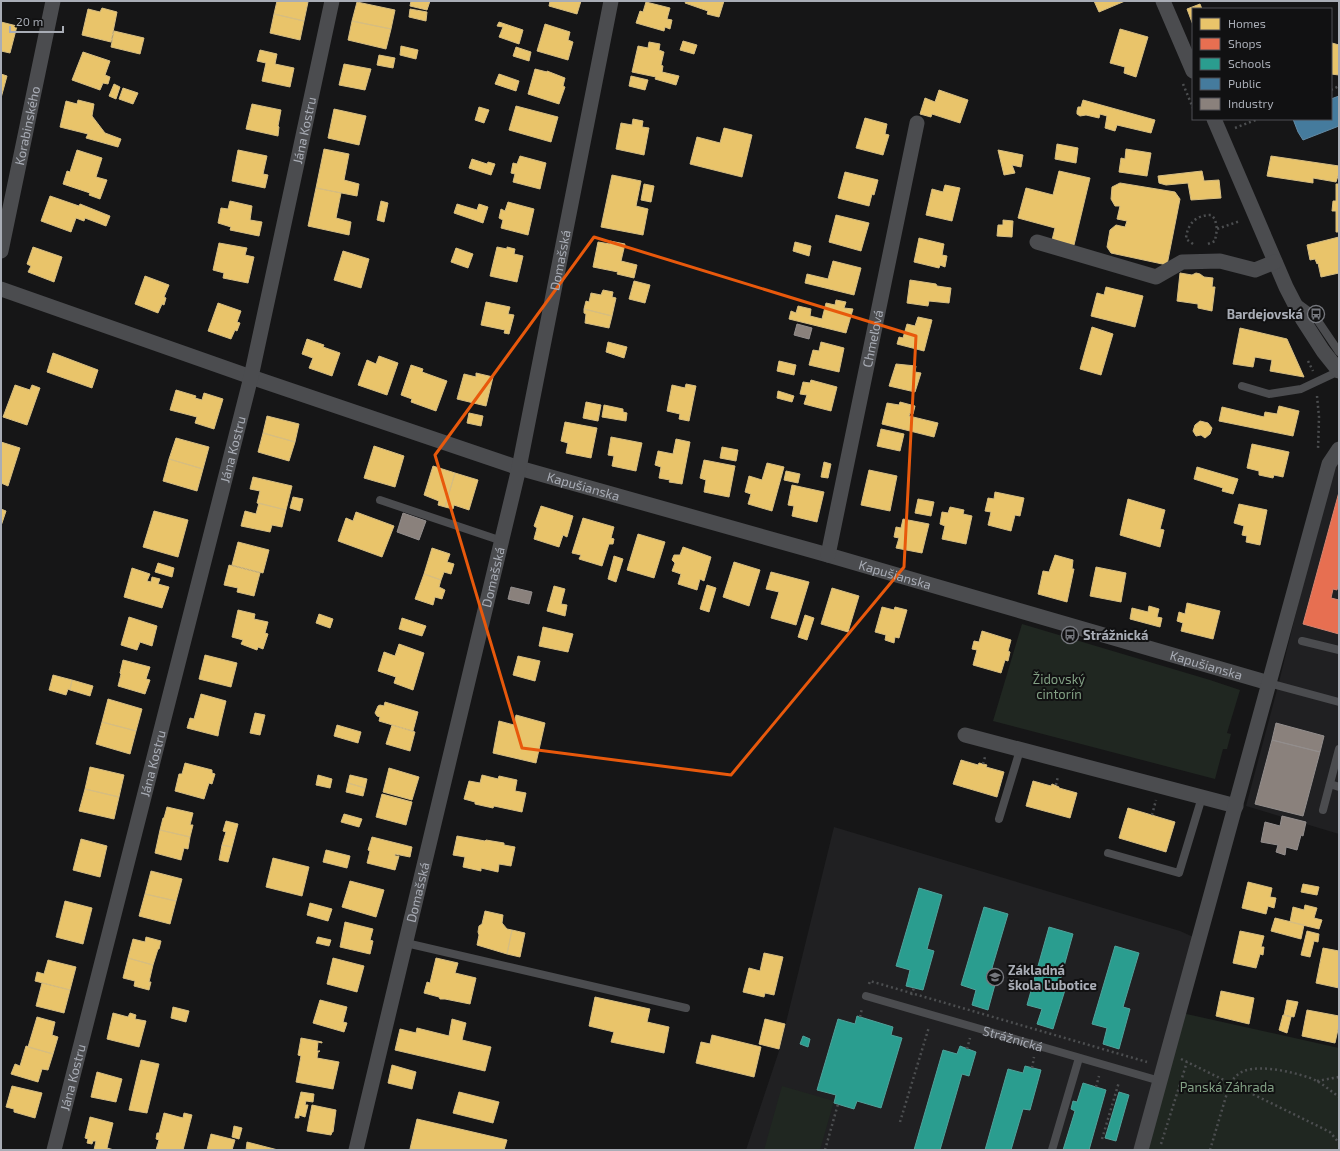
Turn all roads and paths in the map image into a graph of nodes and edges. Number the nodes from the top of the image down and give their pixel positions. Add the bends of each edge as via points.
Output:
1 (53, 1) edge
2 (332, 1) edge
3 (611, 1) edge
4 (1163, 1) edge
5 (1192, 69) edge
6 (1214, 120) edge
7 (1255, 120) edge
8 (917, 123) dead end
9 (1220, 134) junction
10 (1237, 214) dead end
11 (1240, 221) junction
12 (1242, 226) dead end
13 (1217, 229) junction
14 (1037, 242) dead end
15 (1199, 245) dead end
16 (1205, 246) dead end
17 (1, 251) edge
18 (1275, 262) junction
19 (1, 289) edge
20 (1292, 299) junction
21 (1339, 352) edge
22 (1307, 358) dead end
23 (1339, 371) edge
24 (252, 377) junction
25 (1315, 382) junction
26 (1242, 386) dead end
27 (1339, 449) edge
28 (1318, 455) dead end
29 (519, 468) junction
30 (380, 500) dead end
31 (502, 541) junction
32 (828, 555) junction
33 (1302, 641) dead end
34 (1339, 650) edge
35 (1269, 683) junction
36 (1339, 702) edge
37 (965, 735) dead end
38 (1339, 749) edge
39 (1020, 750) junction
40 (1330, 784) junction
41 (1339, 787) edge
42 (1202, 797) junction
43 (1236, 806) junction
44 (1323, 810) dead end
45 (999, 819) dead end
46 (1108, 853) dead end
47 (406, 943) junction
48 (870, 981) dead end
49 (866, 996) dead end
50 (686, 1008) dead end
51 (933, 1015) junction
52 (1168, 1053) junction
53 (1079, 1058) junction
54 (1186, 1062) junction
55 (1123, 1070) junction
56 (1145, 1077) junction
57 (1339, 1077) edge
58 (1160, 1081) junction
59 (1317, 1081) junction
60 (1230, 1083) junction
61 (1339, 1097) edge
62 (838, 1104) dead end
63 (900, 1122) dead end
64 (1102, 1139) dead end
65 (1339, 1143) edge
66 (360, 1149) edge
67 (54, 1150) edge
68 (825, 1150) edge
69 (1052, 1150) edge
70 (1141, 1150) edge
71 (1160, 1150) edge
72 (1210, 1150) edge

1 - 17 street, Korabinského
2 - 24 street, Jána Kostru
3 - 29 street, Domašská
4 - 5 street
6 - 9 street
7 - 9 path
8 - 32 street, Chmeľová
9 - 18 street
10 - 11 path
11 - 12 path
11 - 13 path
13 - 15 path via 1215,219 1211,215 1202,215 1193,221 1187,230 1186,239
13 - 16 path via 1215,241
14 - 18 street via 1156,277 1182,262 1220,261 1255,270
18 - 20 street
19 - 24 street
20 - 21 lane via 1314,315
20 - 23 street via 1303,320
22 - 25 path via 1314,372
23 - 25 lane
24 - 29 street
24 - 67 street, Jána Kostru
25 - 26 lane via 1301,389 1269,394
25 - 28 path via 1319,417
27 - 35 street via 1329,464
29 - 31 street, Domašská
29 - 32 street, Kapušianska
30 - 31 lane
31 - 47 street, Domašská
32 - 35 street, Kapušianska
33 - 34 lane
35 - 36 lane
35 - 43 street
37 - 39 street
38 - 40 lane
39 - 42 street
39 - 45 lane
40 - 41 lane
40 - 44 lane
42 - 43 street
42 - 46 lane via 1179,873
43 - 52 street
47 - 50 lane
47 - 66 street, Domašská
48 - 56 path via 1149,1063
49 - 51 lane, Strážnická
51 - 53 lane, Strážnická
51 - 63 path
52 - 54 path
52 - 58 street
53 - 55 lane, Strážnická
53 - 69 lane
54 - 60 path
54 - 71 path
55 - 56 lane, Strážnická
55 - 64 path
56 - 58 lane, Strážnická
57 - 59 path
58 - 70 street
59 - 60 path via 1290,1072 1252,1068 1237,1075
59 - 61 path
60 - 65 path via 1330,1132
60 - 72 path
62 - 68 path

